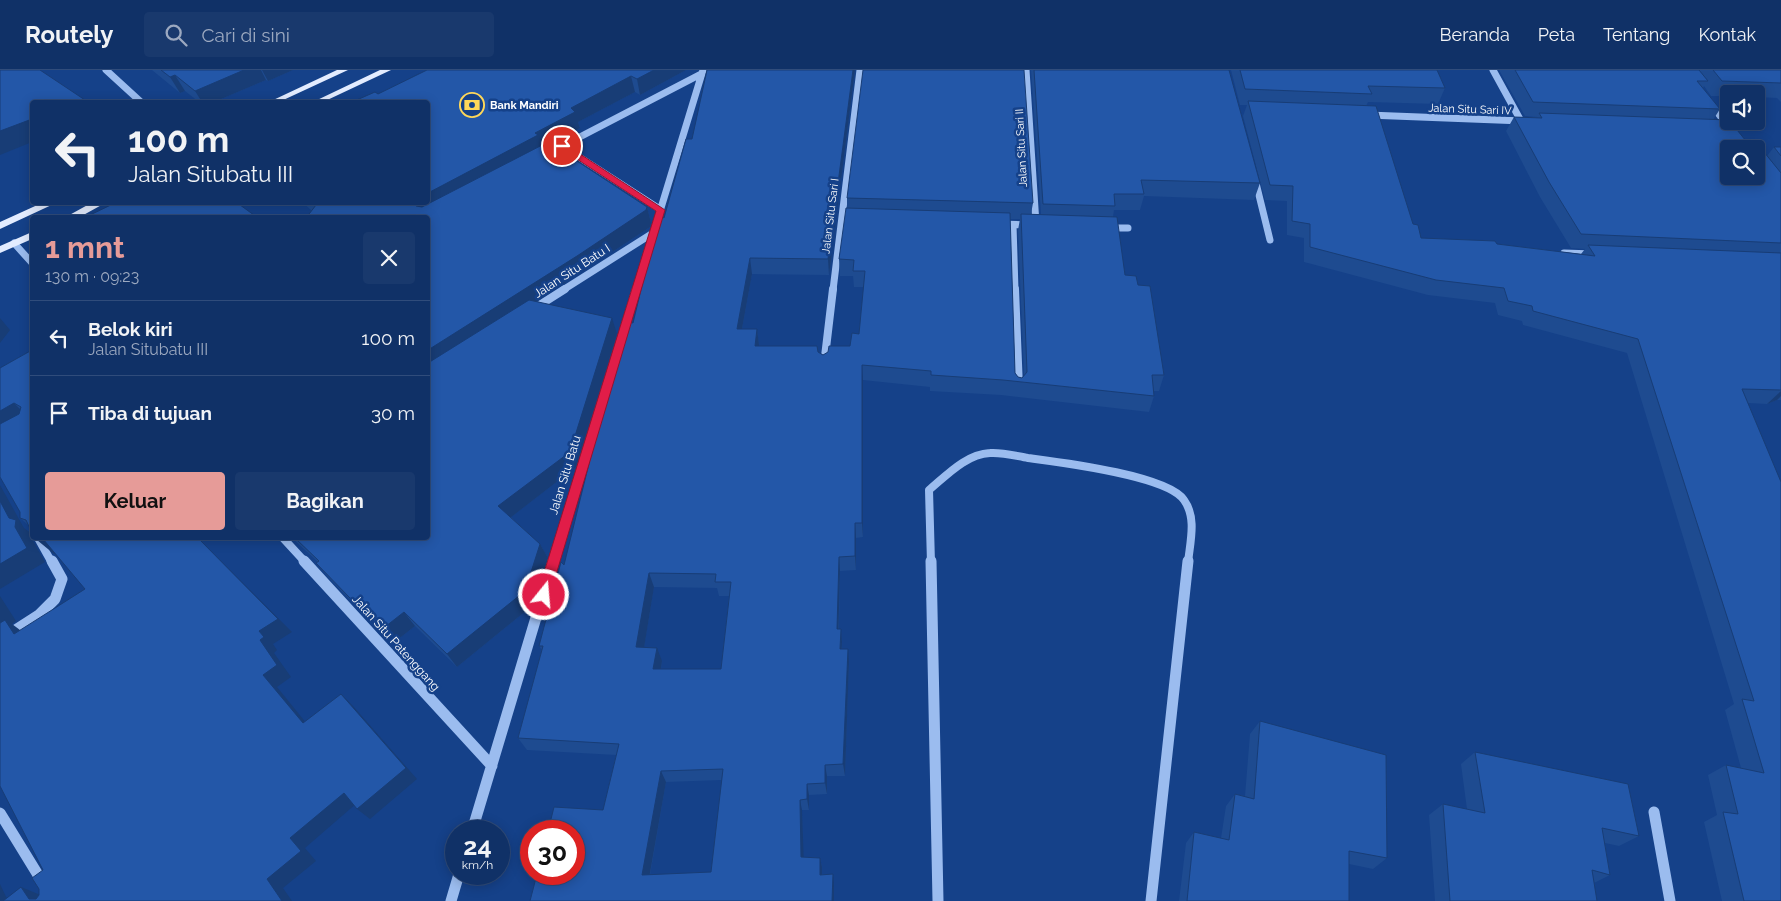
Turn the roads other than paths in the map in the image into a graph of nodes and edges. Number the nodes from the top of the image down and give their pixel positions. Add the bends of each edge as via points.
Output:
1 (106, 70) edge
2 (344, 70) edge
3 (387, 70) edge
4 (860, 70) edge
5 (1026, 70) edge
6 (1493, 70) edge
7 (702, 72) edge
8 (139, 100) edge
9 (277, 100) edge
10 (321, 100) edge
11 (1708, 100) edge
12 (1355, 115) edge
13 (1720, 116) edge
14 (1521, 121) junction
15 (1531, 122) edge
16 (1730, 130) edge
17 (1738, 140) edge
18 (562, 146) junction
19 (546, 155) edge
20 (1254, 175) edge
21 (46, 205) edge
22 (96, 205) edge
23 (660, 210) junction
24 (75, 215) edge
25 (841, 219) junction
26 (851, 220) edge
27 (993, 224) edge
28 (1013, 225) junction
29 (1036, 225) junction
30 (0, 226) edge
31 (1045, 226) edge
32 (1100, 228) edge
33 (1128, 228) dead end
34 (653, 233) junction
35 (30, 236) edge
36 (1270, 240) dead end
37 (14, 243) junction
38 (0, 250) edge
39 (1555, 252) edge
40 (1604, 255) edge
41 (30, 261) edge
42 (528, 313) edge
43 (622, 338) edge
44 (824, 365) edge
45 (1020, 388) edge
46 (596, 423) edge
47 (39, 540) edge
48 (285, 540) edge
49 (0, 640) edge
50 (492, 766) junction
51 (1654, 812) dead end
52 (0, 813) edge
53 (475, 820) edge
54 (456, 885) edge
55 (54, 901) edge
56 (451, 901) edge
57 (938, 901) edge
58 (1151, 901) edge
59 (1670, 901) edge

1 - 8 street
2 - 9 main road
3 - 10 main road
4 - 25 street, Jalan Situ Sari I
5 - 29 street, Jalan Situ Sari II
6 - 14 street
7 - 18 street
7 - 23 street
11 - 13 street
12 - 14 street, Jalan Situ Sari IV
14 - 15 street, Jalan Situ Sari IV
16 - 17 street
18 - 19 street
18 - 23 street
20 - 36 street
21 - 30 main road
22 - 24 main road
23 - 34 street
25 - 26 street
25 - 44 street, Jalan Situ Sari I
27 - 28 street
28 - 29 street
28 - 45 street
29 - 31 street
32 - 33 street
34 - 42 street, Jalan Situ Batu I
34 - 43 street
35 - 37 main road
37 - 38 main road
37 - 41 street
39 - 40 street
46 - 50 street, Jalan Situ Batu
47 - 49 street via 62,579 55,599 39,615
48 - 50 street, Jalan Situ Patenggang
50 - 53 street, Jalan Situ Batu
51 - 59 street
52 - 55 street
54 - 56 street
57 - 58 street via 929,490 962,461 990,453 1108,469 1168,489 1183,498 1189,510 1192,523

